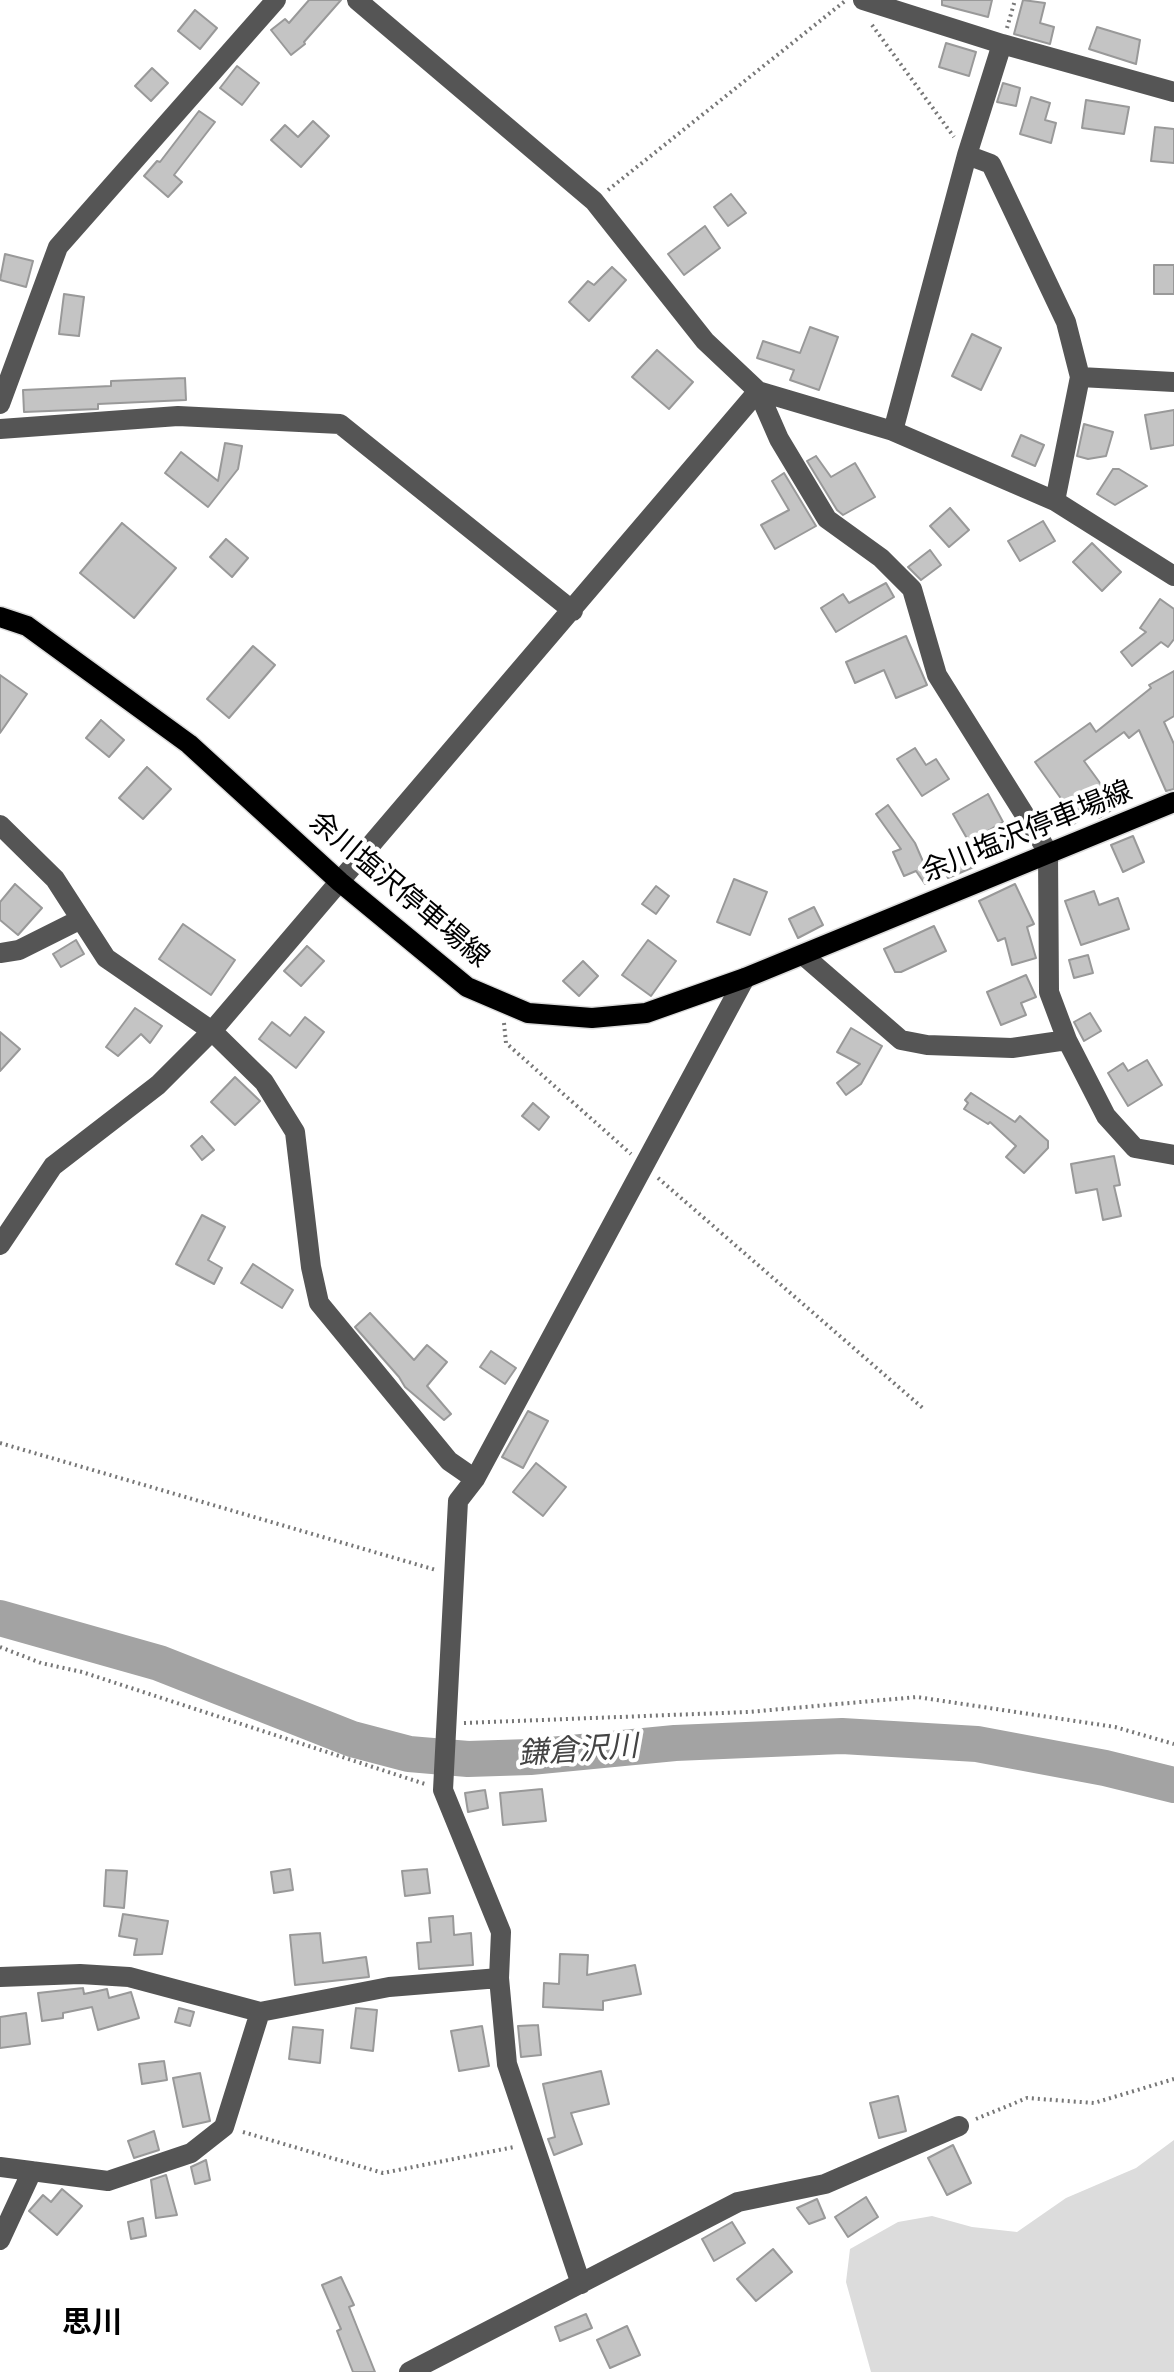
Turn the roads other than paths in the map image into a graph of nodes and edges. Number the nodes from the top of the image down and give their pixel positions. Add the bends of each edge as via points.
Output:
1 (276, 0) edge
2 (357, 0) edge
3 (863, 0) edge
4 (1002, 44) junction
5 (1174, 92) edge
6 (967, 155) junction
7 (1080, 377) junction
8 (1174, 382) edge
9 (758, 391) junction
10 (0, 404) edge
11 (0, 429) edge
12 (893, 431) junction
13 (1055, 501) junction
14 (1174, 576) edge
15 (573, 611) junction
16 (0, 617) edge
17 (1174, 802) edge
18 (0, 825) edge
19 (1048, 852) junction
20 (340, 882) junction
21 (81, 919) junction
22 (0, 953) edge
23 (803, 955) junction
24 (745, 978) junction
25 (212, 1031) junction
26 (1067, 1040) junction
27 (1174, 1155) edge
28 (0, 1245) edge
29 (475, 1479) junction
30 (0, 1977) edge
31 (499, 1978) junction
32 (260, 2012) junction
33 (959, 2126) road end
34 (0, 2167) edge
35 (32, 2171) junction
36 (0, 2240) edge
37 (581, 2284) junction
38 (409, 2372) edge

1 - 10 street via 58,247
2 - 9 street via 594,201 705,341
3 - 4 street
4 - 5 street
4 - 6 street
6 - 7 street via 991,164 1066,322
6 - 12 street
7 - 8 street
7 - 13 street
9 - 12 street
9 - 15 street
9 - 19 street via 779,439 827,519 881,558 912,589 937,675
11 - 15 street via 178,416 340,424
12 - 13 street
13 - 14 street
15 - 20 street
16 - 20 main road, 余川塩沢停車場線 via 27,626 189,744
17 - 19 main road, 余川塩沢停車場線
18 - 21 street via 55,879
19 - 23 main road, 余川塩沢停車場線
19 - 26 street via 1049,992
20 - 24 main road, 余川塩沢停車場線 via 467,987 528,1013 592,1018 646,1013
20 - 25 street
21 - 22 street via 19,950
21 - 25 street via 106,958
23 - 24 main road, 余川塩沢停車場線
23 - 26 street via 901,1040 1012,1048
24 - 29 street
25 - 28 street via 158,1085 53,1166
25 - 29 street via 264,1082 295,1132 319,1303 449,1461
26 - 27 street via 1106,1116 1135,1148
29 - 31 street via 458,1501 443,1790 501,1932
30 - 32 street via 129,1977
31 - 32 street via 389,1987
31 - 37 street via 507,2064
32 - 35 street via 224,2127 191,2153 108,2181
33 - 37 street via 825,2184 738,2202
34 - 35 street
35 - 36 street
37 - 38 street

